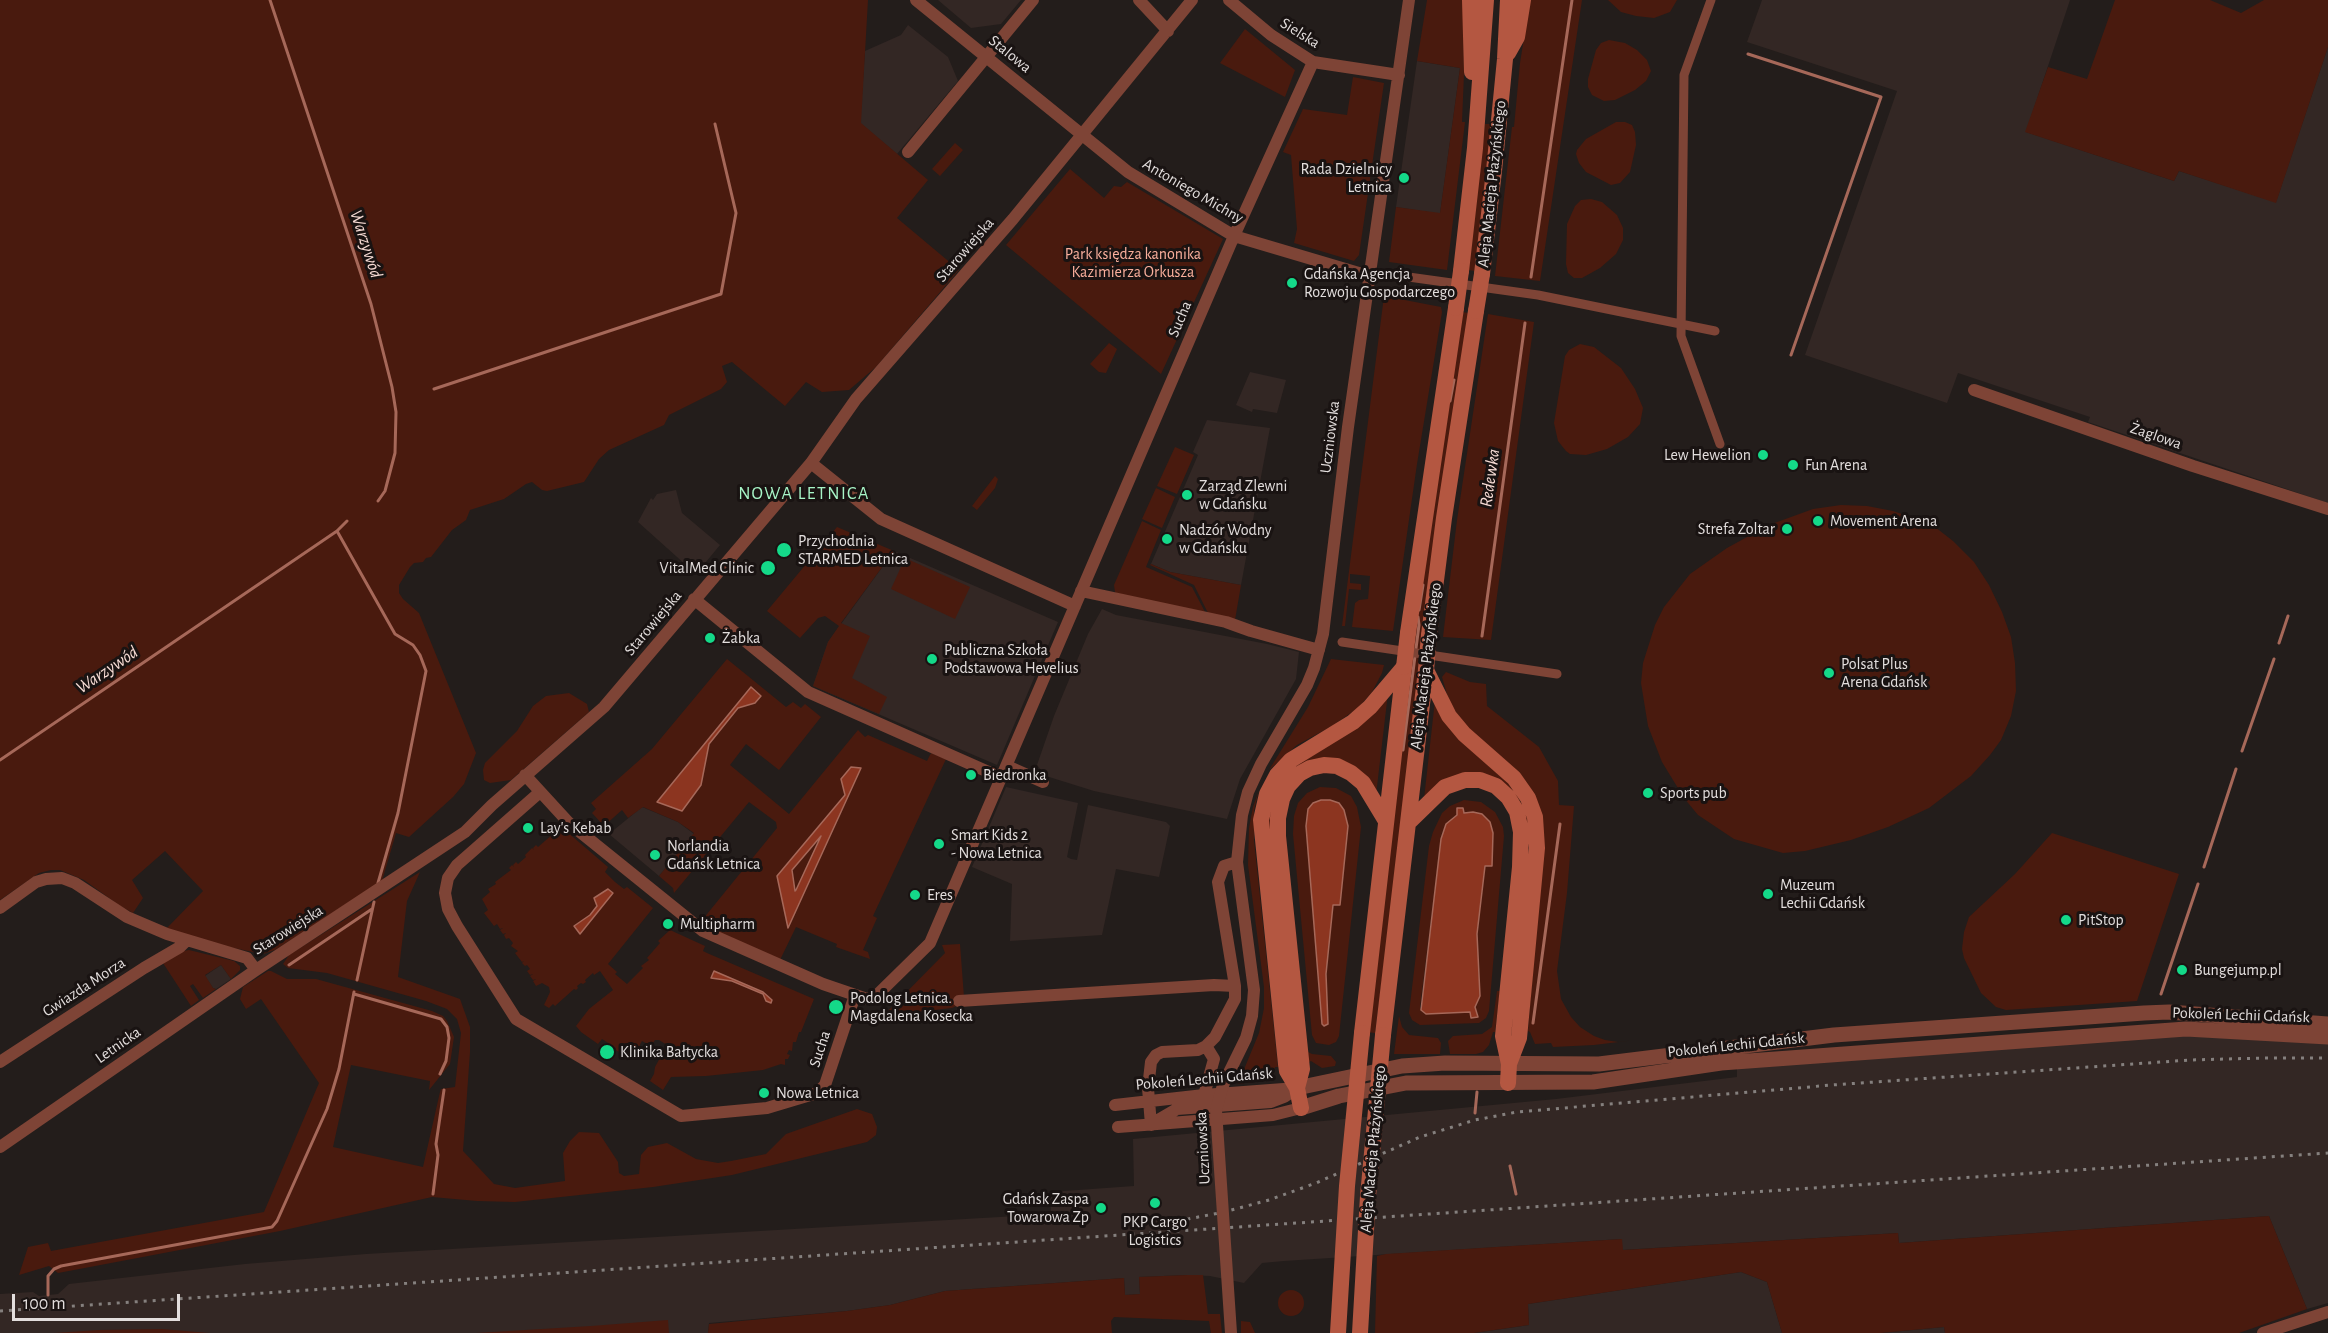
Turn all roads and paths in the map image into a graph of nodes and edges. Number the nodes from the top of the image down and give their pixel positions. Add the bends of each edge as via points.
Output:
1 (916, 0) edge
2 (1033, 0) edge
3 (1139, 0) edge
4 (1192, 0) edge
5 (1229, 0) edge
6 (1409, 0) edge
7 (1470, 0) edge
8 (1486, 0) edge
9 (1508, 0) edge
10 (1522, 0) edge
11 (1711, 0) edge
12 (1168, 31) junction
13 (986, 56) junction
14 (1505, 59) junction
15 (1313, 62) junction
16 (1399, 75) junction
17 (1080, 135) junction
18 (1475, 148) junction
19 (908, 152) dead end
20 (1234, 236) junction
21 (1387, 274) dead end
22 (1369, 276) junction
23 (1682, 324) junction
24 (1715, 331) dead end
25 (1974, 390) dead end
26 (1720, 444) dead end
27 (811, 463) junction
28 (2328, 509) edge
29 (1081, 591) junction
30 (694, 599) junction
31 (1075, 606) junction
32 (1342, 642) dead end
33 (1319, 651) junction
34 (1404, 667) junction
35 (1426, 670) junction
36 (1557, 674) dead end
37 (1004, 772) junction
38 (525, 775) junction
39 (1043, 782) dead end
40 (540, 792) junction
41 (1386, 821) junction
42 (1408, 823) junction
43 (1237, 862) junction
44 (0, 908) edge
45 (186, 941) junction
46 (256, 970) junction
47 (1235, 986) junction
48 (855, 995) junction
49 (959, 1001) dead end
50 (2144, 1013) junction
51 (2328, 1023) edge
52 (1954, 1026) junction
53 (2145, 1032) junction
54 (2328, 1037) edge
55 (1795, 1039) junction
56 (1955, 1045) junction
57 (1206, 1046) junction
58 (1798, 1056) junction
59 (0, 1062) edge
60 (1509, 1064) junction
61 (1508, 1083) junction
62 (1297, 1088) junction
63 (1204, 1095) junction
64 (1149, 1102) junction
65 (1115, 1106) dead end
66 (1301, 1108) junction
67 (1151, 1125) junction
68 (1118, 1127) dead end
69 (0, 1147) edge
70 (2328, 1312) edge
71 (1231, 1333) edge
72 (1338, 1333) edge
73 (1360, 1333) edge
74 (2263, 1333) edge

1 - 13 street, Stalowa
2 - 13 street
3 - 12 street
4 - 12 street, Starowiejska
5 - 15 street, Sielska via 1271,35
6 - 16 street, Uczniowska
7 - 18 main road
8 - 18 main road, Aleja Macieja Płażyńskiego
9 - 14 main road, Aleja Macieja Płażyńskiego
10 - 14 main road via 1517,37
11 - 23 street via 1684,75
12 - 17 street, Starowiejska
13 - 17 street, Stalowa
13 - 19 street
14 - 35 main road, Aleja Macieja Płażyńskiego, bridge via 1482,274 1444,518
15 - 16 street, Sielska
15 - 20 street, Sucha
16 - 22 street, Uczniowska
17 - 20 street, Antoniego Michny via 1128,172
17 - 27 street, Starowiejska via 1008,226 856,399
18 - 34 main road, Aleja Macieja Płażyńskiego, bridge
20 - 22 street, Antoniego Michny
20 - 29 street, Sucha
21 - 23 street via 1538,295
22 - 33 street, Uczniowska
23 - 24 street
23 - 26 street via 1681,336
25 - 28 street, Żaglowa
27 - 30 street, Starowiejska
27 - 31 street via 881,519
29 - 31 street, Sucha
29 - 33 street via 1226,622
30 - 37 street via 808,692
30 - 38 street, Starowiejska via 604,707
31 - 37 street, Sucha
32 - 36 street
33 - 43 street, Uczniowska via 1307,686 1248,792
34 - 41 main road, Aleja Macieja Płażyńskiego
34 - 62 main road via 1353,722 1291,760 1267,794 1261,820 1287,1071
35 - 42 main road, Aleja Macieja Płażyńskiego
35 - 60 main road via 1449,716 1514,778 1535,817 1537,848 1519,1038
37 - 39 street
37 - 48 street, Sucha via 930,943 878,994 867,999
38 - 40 street
38 - 46 street, Starowiejska via 465,832
40 - 48 street via 569,823 703,932
40 - 48 street, Sucha via 457,865 448,878 445,893 457,926 516,1019 678,1116 767,1108 822,1089
41 - 62 main road via 1363,783 1337,766 1305,771 1288,786 1282,799 1278,836 1302,1069
41 - 72 main road, Aleja Macieja Płażyńskiego, bridge via 1346,1197
42 - 60 main road via 1445,787 1465,780 1496,786 1517,812 1520,867 1503,1036
42 - 73 main road, Aleja Macieja Płażyńskiego, bridge via 1383,1035
43 - 47 street via 1224,866 1218,882
43 - 71 street, Uczniowska, bridge via 1254,990 1246,1038 1223,1085 1216,1110
44 - 45 street, Starowiejska via 36,882 62,878 127,917
45 - 46 street, Starowiejska via 247,958
45 - 59 street, Gwiazda Morza
46 - 69 street, Letnicka
47 - 49 street
47 - 57 street via 1235,999
50 - 51 street, Pokoleń Lechii Gdańsk
50 - 52 street, Pokoleń Lechii Gdańsk
50 - 53 street
52 - 55 street, Pokoleń Lechii Gdańsk
52 - 56 street
53 - 54 street, Pokoleń Lechii Gdańsk via 2207,1029
53 - 56 street, Pokoleń Lechii Gdańsk
55 - 58 street
55 - 60 street, Pokoleń Lechii Gdańsk via 1599,1064
56 - 58 street, Pokoleń Lechii Gdańsk
57 - 63 street, Uczniowska via 1214,1059
57 - 64 street via 1156,1055 1151,1062
58 - 61 street, Pokoleń Lechii Gdańsk via 1593,1082
60 - 61 main road
60 - 62 street, Pokoleń Lechii Gdańsk via 1402,1066
61 - 66 street, Pokoleń Lechii Gdańsk via 1406,1083
62 - 63 street, Pokoleń Lechii Gdańsk
62 - 66 main road
62 - 67 street, Pokoleń Lechii Gdańsk via 1271,1102 1177,1109
63 - 64 street, Pokoleń Lechii Gdańsk
64 - 65 street, Pokoleń Lechii Gdańsk
64 - 67 street
66 - 67 street, Pokoleń Lechii Gdańsk via 1273,1116
67 - 68 street, Pokoleń Lechii Gdańsk
70 - 74 street

